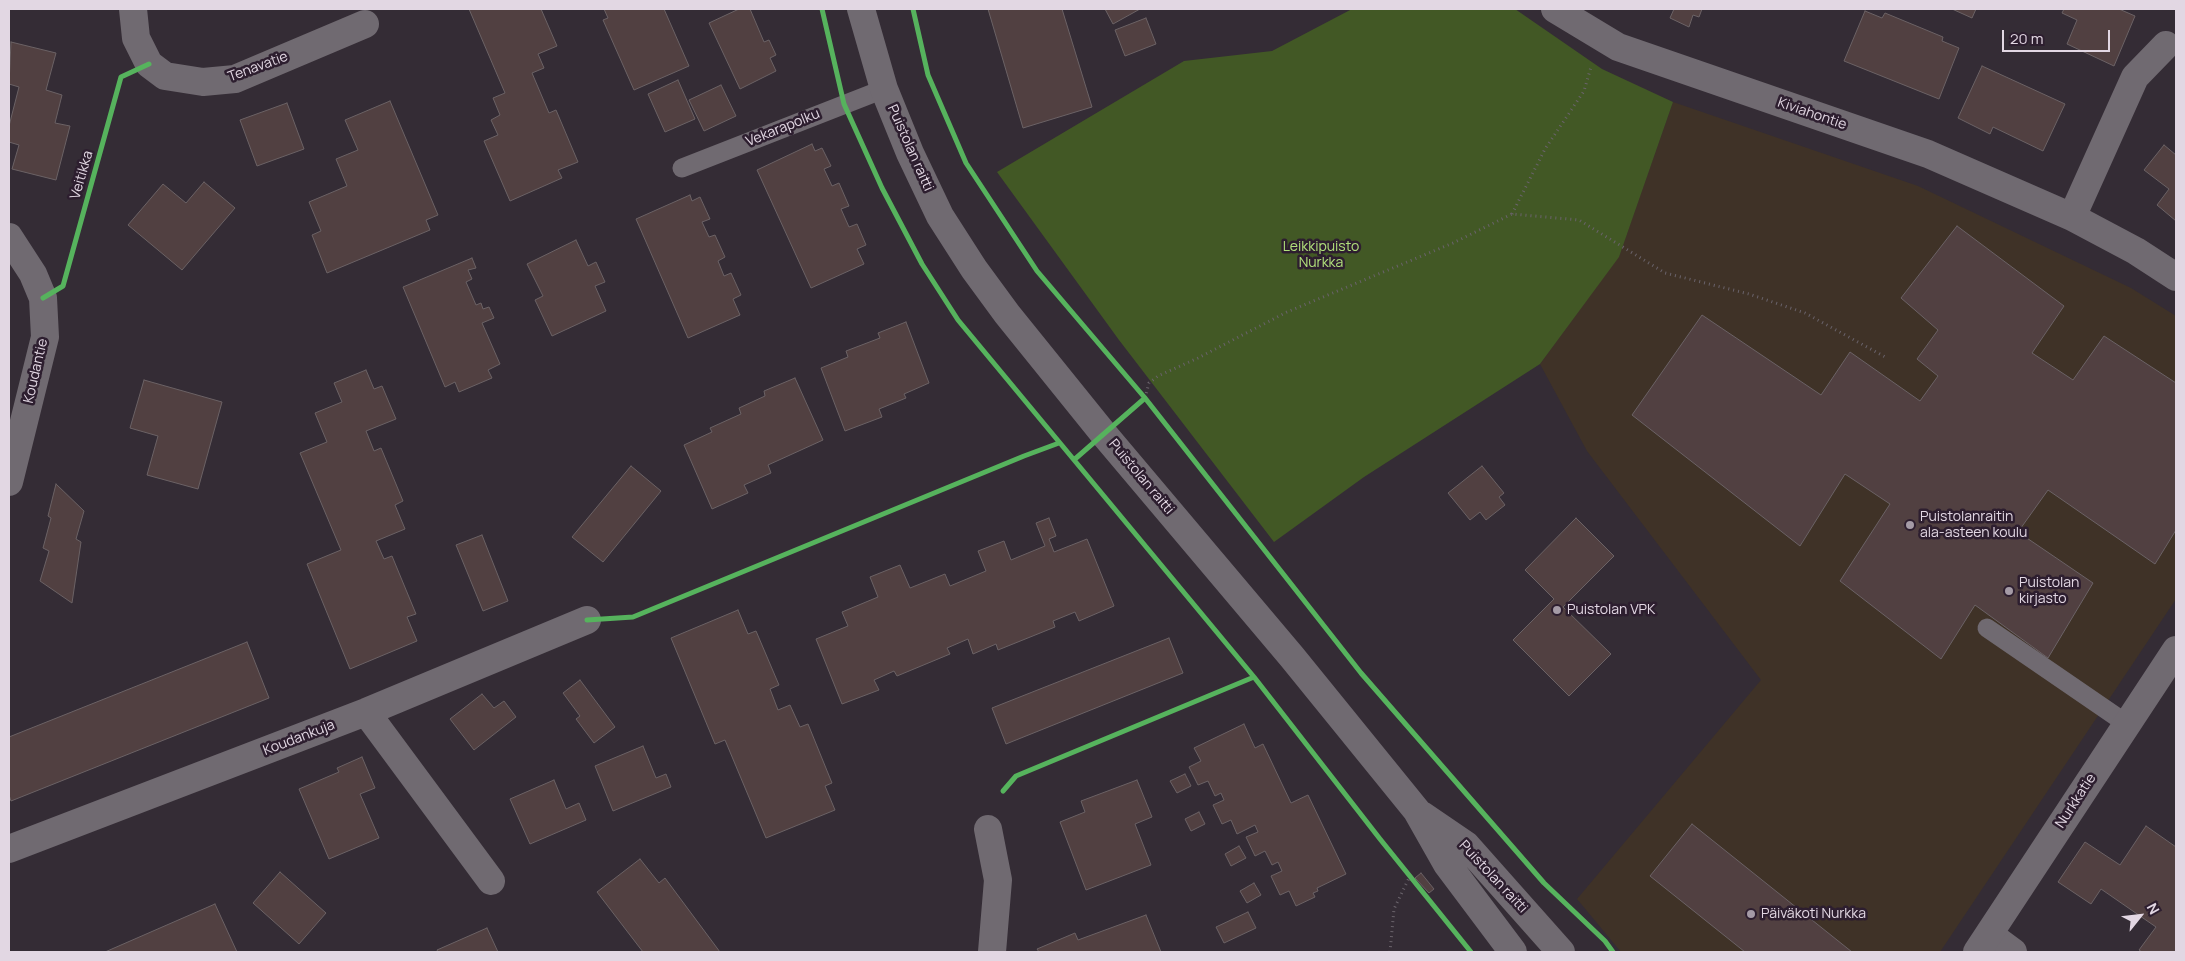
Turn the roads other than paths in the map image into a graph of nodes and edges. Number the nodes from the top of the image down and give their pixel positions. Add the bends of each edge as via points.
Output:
1 (134, 9) edge
2 (861, 9) edge
3 (1555, 9) edge
4 (365, 24) dead end
5 (2166, 45) dead end
6 (884, 89) junction
7 (682, 168) dead end
8 (2072, 217) junction
9 (9, 237) edge
10 (2176, 277) edge
11 (9, 482) edge
12 (587, 620) dead end
13 (1986, 628) dead end
14 (2176, 650) edge
15 (366, 712) junction
16 (2128, 724) junction
17 (1417, 811) junction
18 (988, 829) dead end
19 (9, 850) edge
20 (491, 881) dead end
21 (1984, 944) edge
22 (992, 952) edge
23 (1513, 952) edge
24 (1560, 952) edge
25 (2013, 952) edge

1 - 4 street, Tenavatie via 136,38 149,64 165,76 203,82 235,79
2 - 6 street, Puistolan raitti
3 - 8 street, Kiviahontie via 1618,47 1928,154
5 - 8 street via 2135,78
6 - 7 lane, Vekarapolku
6 - 17 street, Puistolan raitti via 940,216 1007,314
8 - 10 street, Kiviahontie via 2136,251
9 - 11 street, Koudantie via 33,274 42,298 45,337
12 - 15 street, Koudankuja
13 - 16 lane
14 - 16 street, Nurkkatie
15 - 19 street, Koudankuja
15 - 20 street
16 - 21 street, Nurkkatie
17 - 23 street, Puistolan raitti via 1447,864
17 - 24 street, Puistolan raitti via 1466,845
18 - 22 street via 998,880
21 - 25 street

